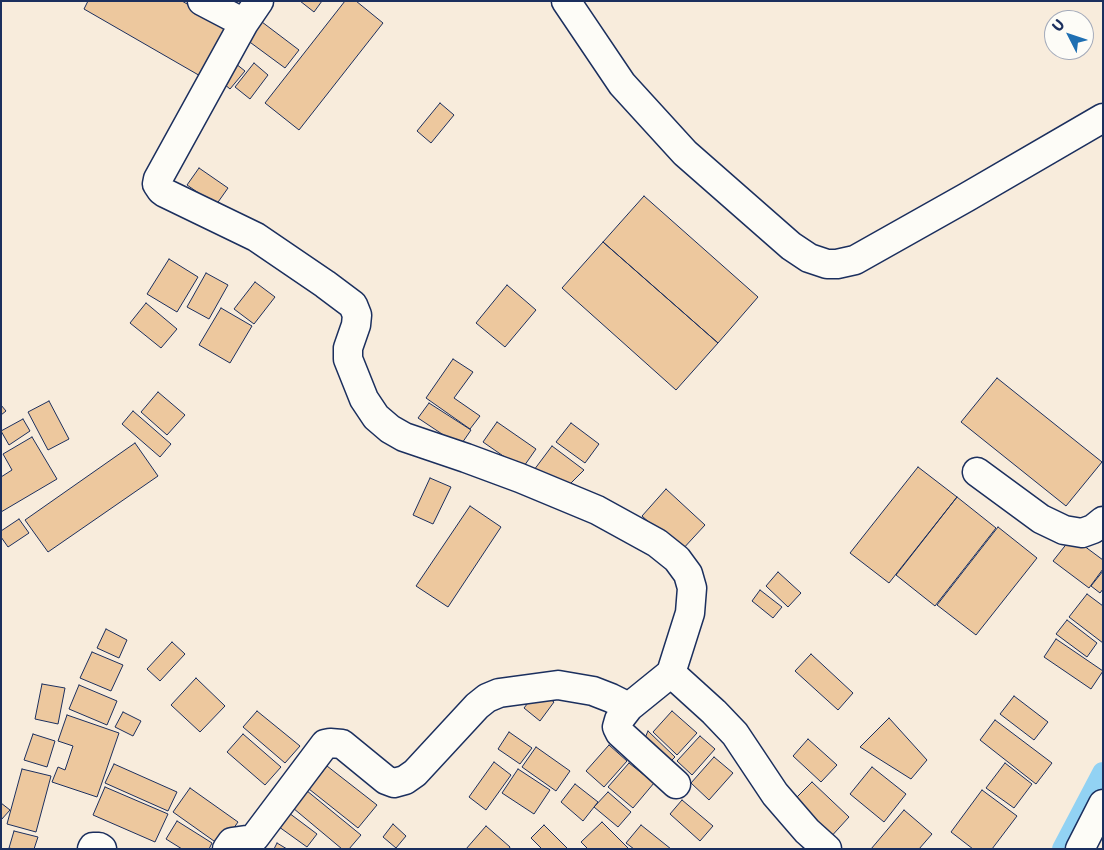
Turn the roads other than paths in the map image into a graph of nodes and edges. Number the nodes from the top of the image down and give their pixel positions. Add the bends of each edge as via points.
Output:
1 (202, 1) edge
2 (570, 2) edge
3 (252, 12) edge
4 (1103, 118) edge
5 (977, 472) dead end
6 (1103, 522) edge
7 (671, 673) junction
8 (629, 707) junction
9 (676, 784) dead end
10 (1103, 804) edge
11 (92, 849) edge
12 (102, 849) edge
13 (227, 849) edge
14 (826, 849) edge
15 (1080, 849) edge

1 - 3 street
2 - 4 street via 622,84 685,153 791,246 809,258 827,264 855,260
3 - 7 street via 157,184 165,193 256,237 353,305 357,315 348,359 364,399 376,417 390,429 597,510 657,543 677,559 688,574 692,588 690,613
5 - 6 street via 1041,518 1064,530 1082,533
7 - 8 street
7 - 14 street via 736,734 775,794
8 - 9 street via 619,720 617,727 620,733
8 - 13 street via 592,691 558,685 499,693 477,706 415,773 394,783 342,744 325,744 256,837 232,842
10 - 15 street
11 - 12 street

